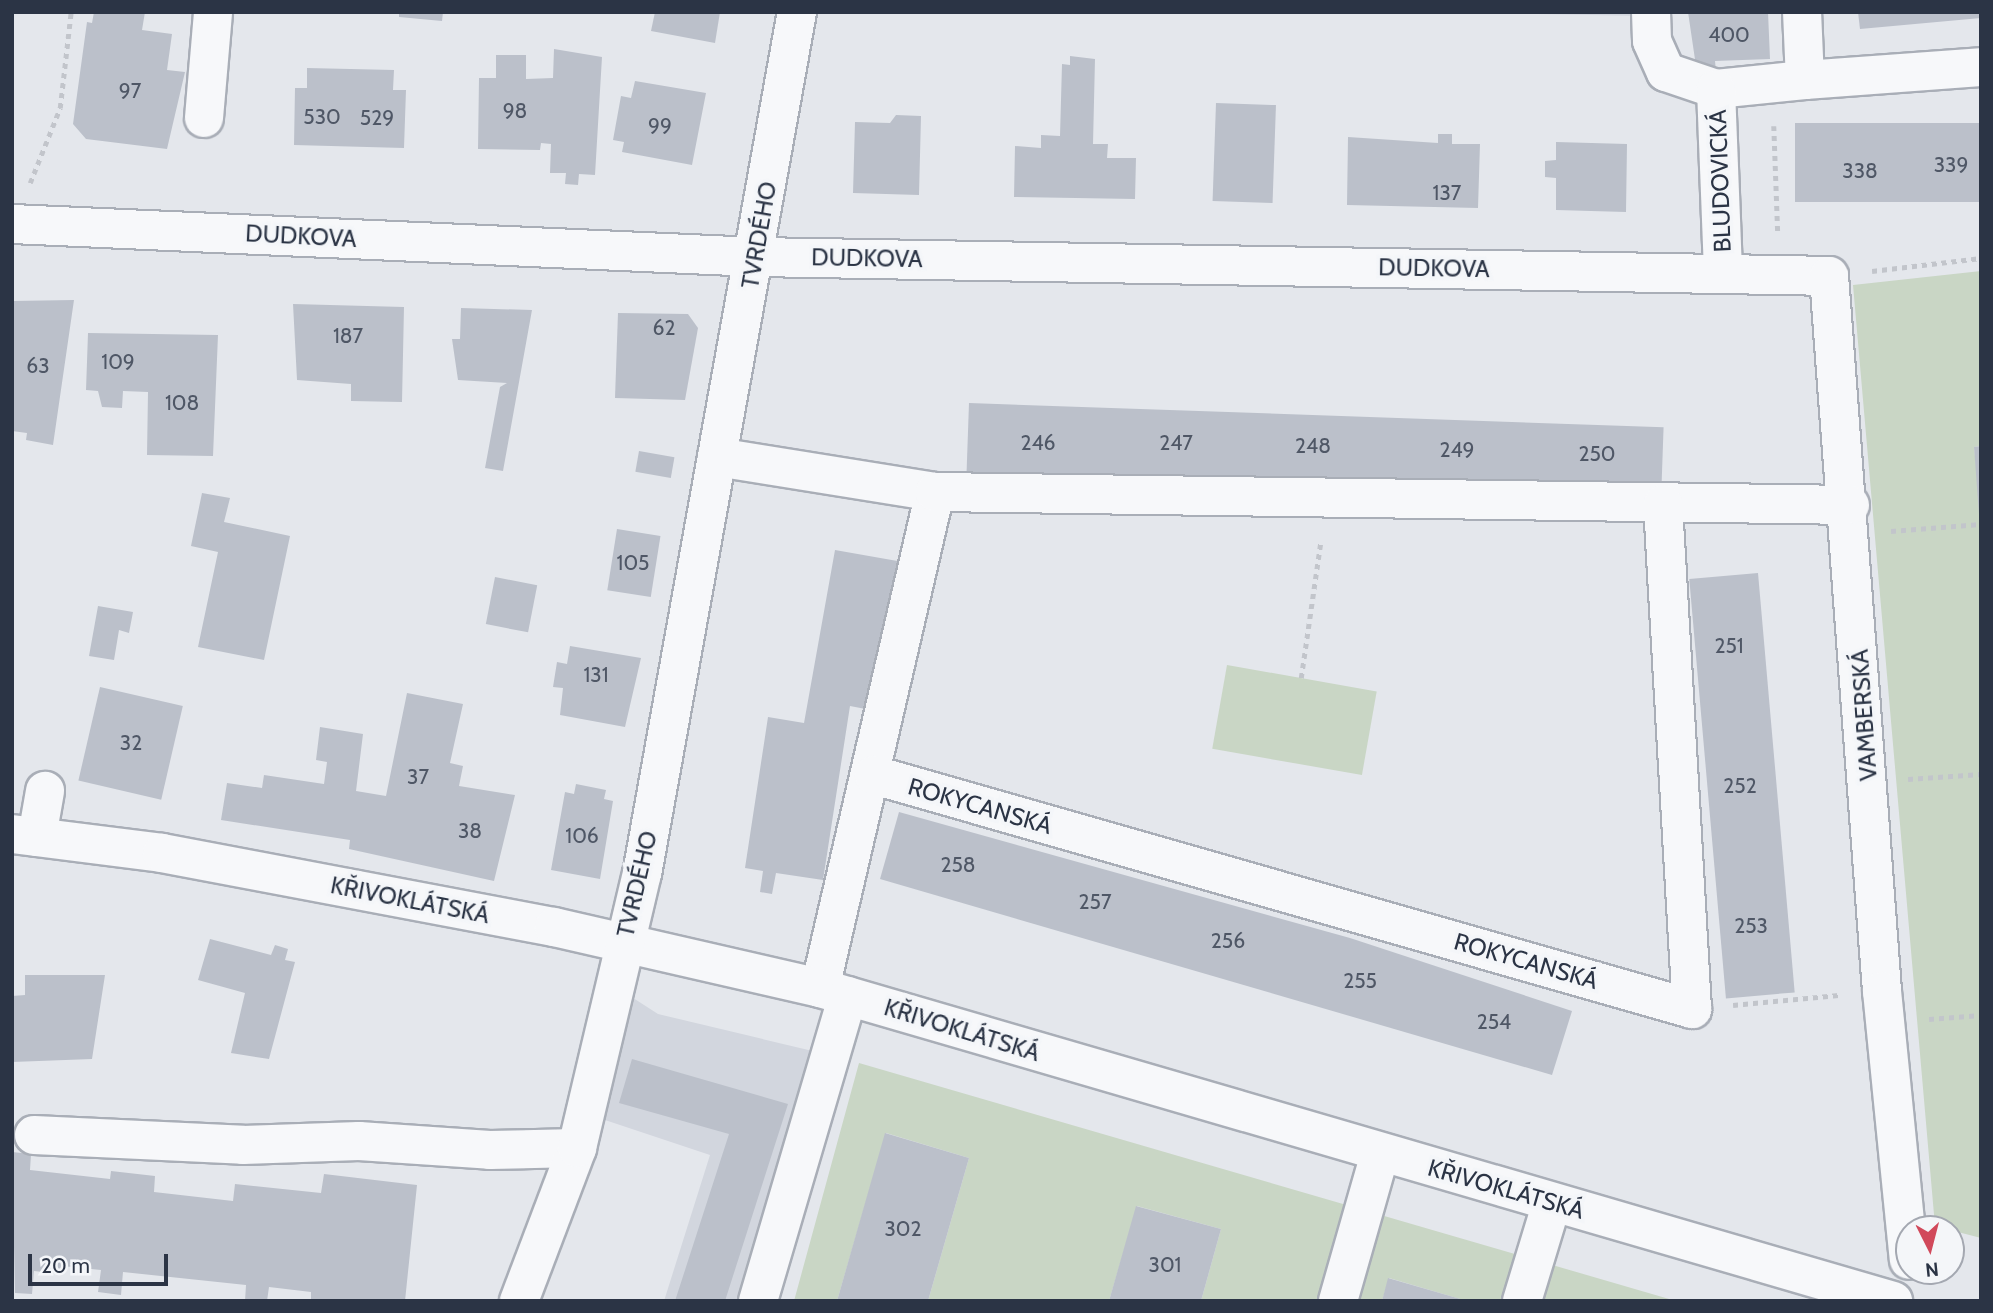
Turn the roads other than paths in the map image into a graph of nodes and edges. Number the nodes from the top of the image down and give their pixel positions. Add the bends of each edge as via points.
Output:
1 (213, 12) edge
2 (797, 12) edge
3 (1651, 12) edge
4 (1802, 12) edge
5 (1981, 67) edge
6 (1788, 82) junction
7 (1716, 89) junction
8 (204, 118) dead end
9 (16, 224) edge
10 (756, 257) junction
11 (1723, 273) junction
12 (717, 457) junction
13 (935, 492) junction
14 (1663, 504) junction
15 (1851, 519) junction
16 (874, 775) junction
17 (45, 791) dead end
18 (25, 835) edge
19 (623, 941) junction
20 (834, 992) junction
21 (34, 1135) dead end
22 (577, 1148) junction
23 (1380, 1154) junction
24 (1552, 1202) junction
25 (1904, 1215) edge
26 (519, 1301) edge
27 (758, 1301) edge
28 (1338, 1301) edge
29 (1522, 1301) edge
30 (1893, 1301) edge

1 - 8 street
2 - 10 street, TVRDÉHO
3 - 7 street, BLUDOVICKÁ via 1652,41 1666,72
4 - 6 street
5 - 6 street
6 - 7 street, BLUDOVICKÁ
7 - 11 street, BLUDOVICKÁ
9 - 10 street, DUDKOVA
10 - 11 street, DUDKOVA
10 - 12 street, TVRDÉHO
11 - 15 street, VAMBERSKÁ via 1829,276
12 - 13 street
12 - 19 street, TVRDÉHO via 642,874
13 - 14 street
13 - 16 street
14 - 15 street
14 - 16 street, ROKYCANSKÁ via 1692,1009
15 - 25 street, VAMBERSKÁ via 1883,1006
16 - 20 street
17 - 18 street
18 - 19 street, KŘIVOKLÁTSKÁ via 162,853
19 - 20 street, KŘIVOKLÁTSKÁ
19 - 22 street, TVRDÉHO
20 - 23 street, KŘIVOKLÁTSKÁ
20 - 27 street
21 - 22 street via 243,1145 359,1141 490,1150
22 - 26 street, TVRDÉHO
23 - 24 street, KŘIVOKLÁTSKÁ
23 - 28 street
24 - 29 street
24 - 30 street, KŘIVOKLÁTSKÁ

